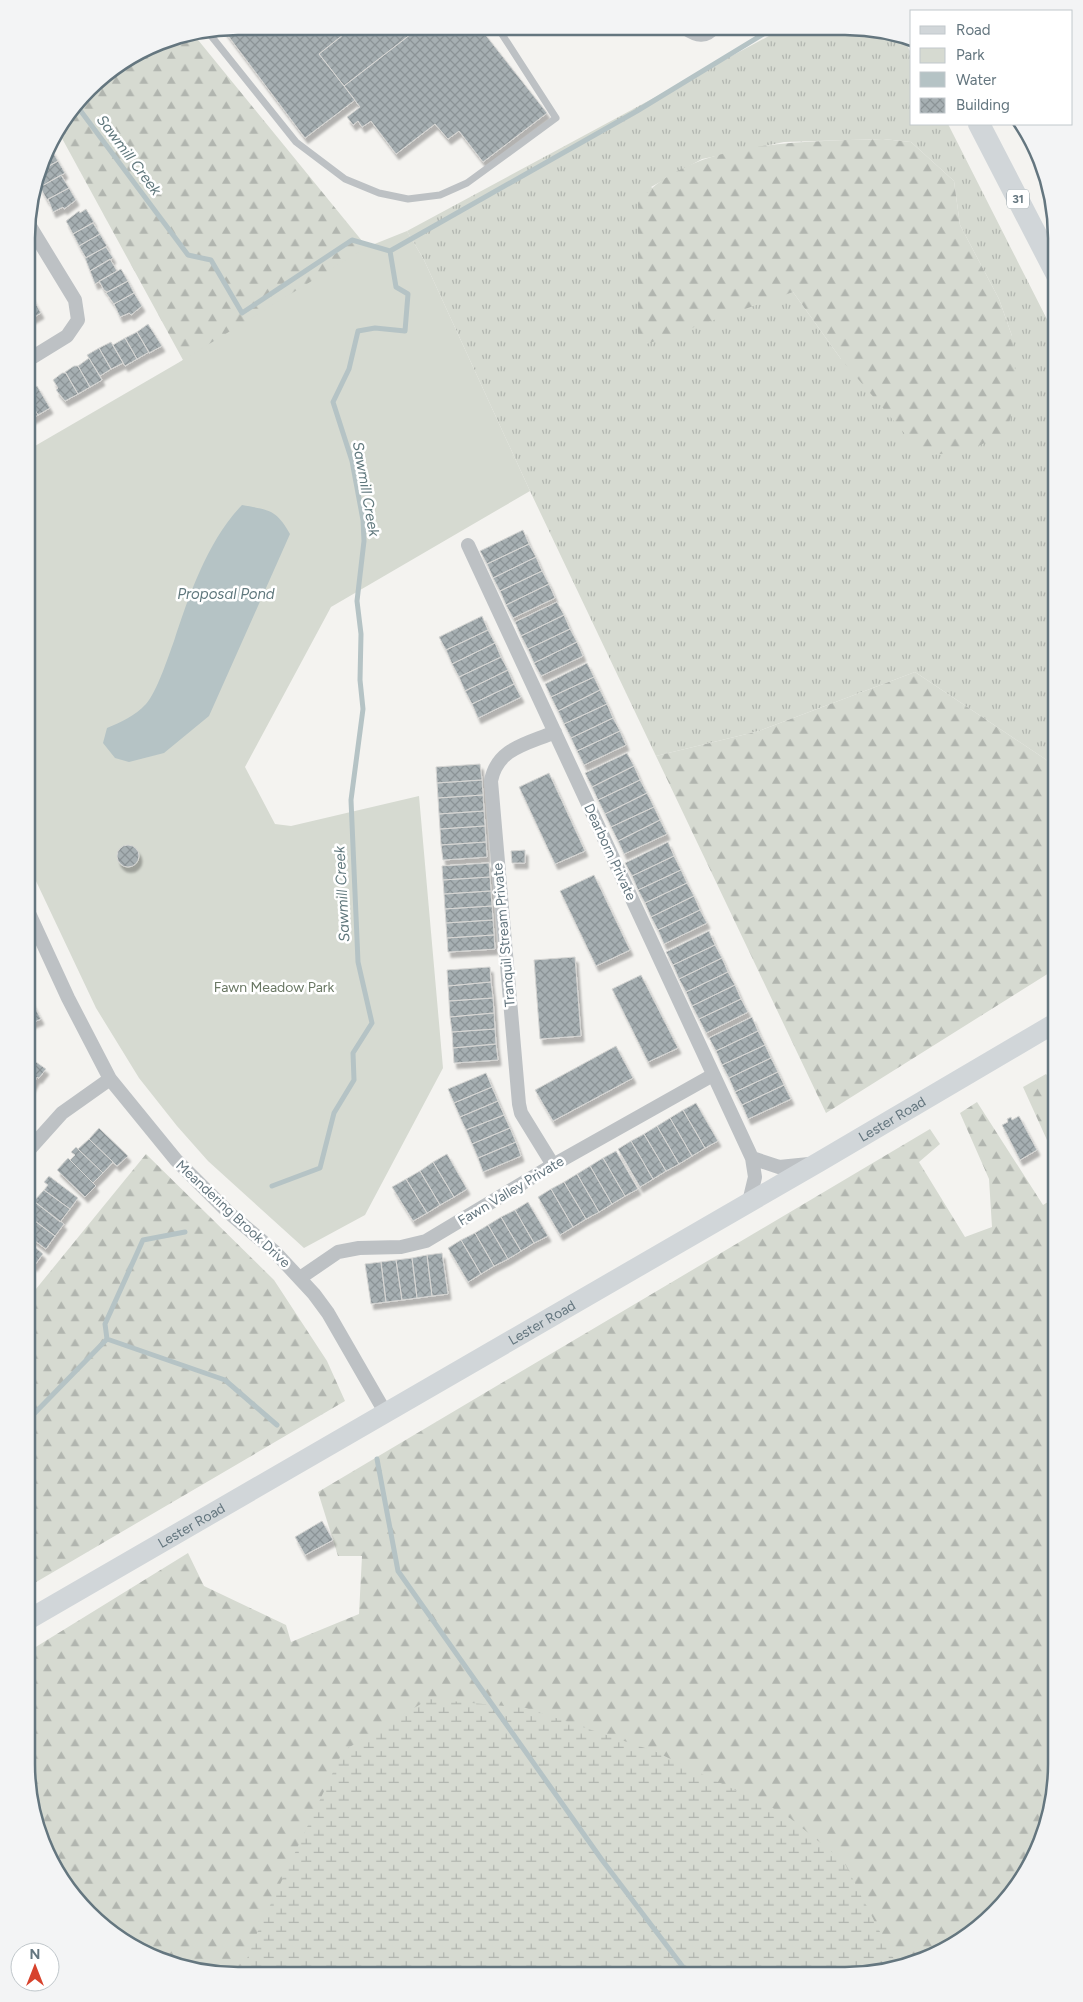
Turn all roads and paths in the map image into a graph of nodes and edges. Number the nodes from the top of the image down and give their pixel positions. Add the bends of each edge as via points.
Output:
1 (503, 35) edge
2 (689, 35) edge
3 (713, 35) edge
4 (212, 37) edge
5 (981, 125) edge
6 (35, 234) edge
7 (1048, 257) edge
8 (35, 356) edge
9 (468, 545) dead end
10 (555, 732) junction
11 (35, 926) edge
12 (1048, 1027) edge
13 (713, 1075) junction
14 (110, 1079) junction
15 (35, 1143) edge
16 (752, 1158) junction
17 (819, 1162) junction
18 (553, 1165) junction
19 (749, 1202) junction
20 (300, 1278) junction
21 (385, 1412) junction
22 (35, 1616) edge

1 - 4 lane via 556,118 467,183 440,195 408,199 379,193 345,179 296,142
2 - 3 lane via 695,39
5 - 7 main road, 31
6 - 8 street via 75,300 78,320 67,336
9 - 10 street, Dearborn Private
10 - 13 street, Dearborn Private
10 - 18 street, Tranquil Stream Private via 504,754 494,766 491,780 519,1104 521,1113
11 - 14 street, Meandering Brook Drive
12 - 17 main road, Lester Road
13 - 16 street, Dearborn Private
13 - 18 street, Fawn Valley Private
14 - 15 street via 62,1113
14 - 20 street, Meandering Brook Drive via 176,1160
16 - 17 street via 779,1167
16 - 19 street, Dearborn Private via 755,1178
17 - 19 main road, Lester Road
18 - 20 street, Fawn Valley Private via 426,1241 401,1248 359,1248 338,1252
19 - 21 main road, Lester Road
20 - 21 street, Meandering Brook Drive via 328,1313
21 - 22 main road, Lester Road

